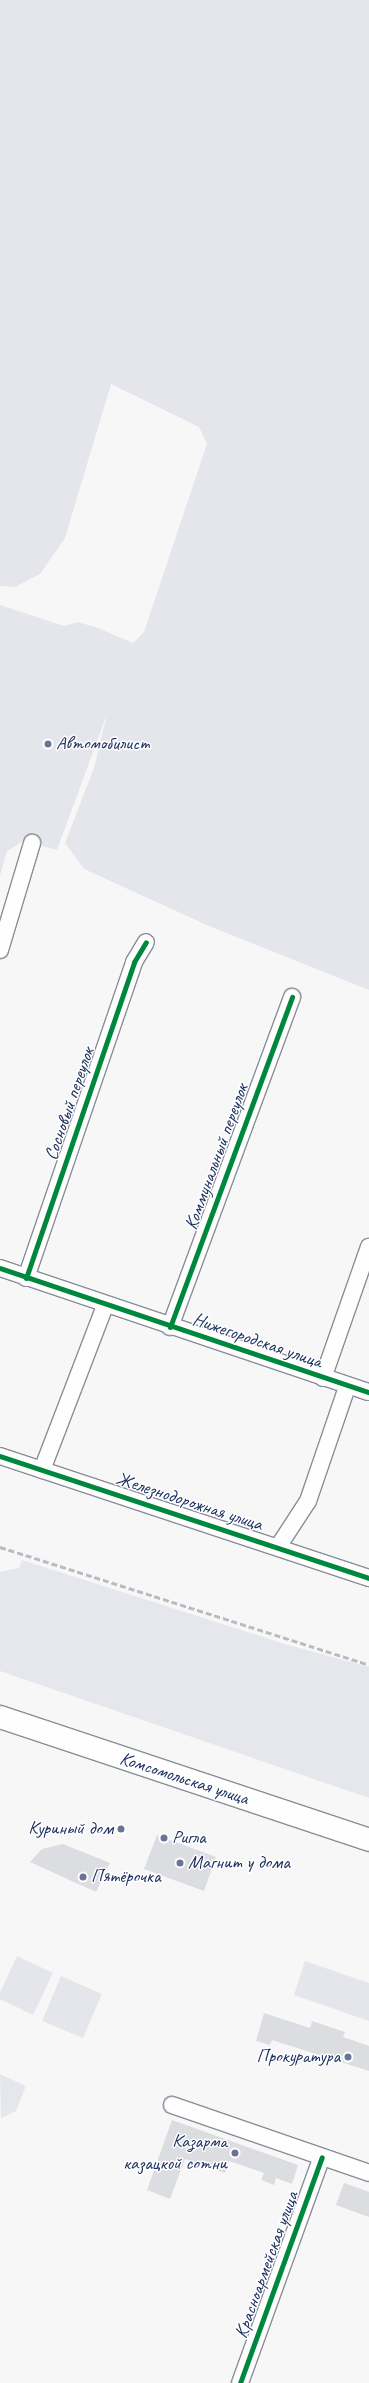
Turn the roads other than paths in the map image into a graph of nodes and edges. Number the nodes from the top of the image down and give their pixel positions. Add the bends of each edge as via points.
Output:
1 (32, 843) dead end
2 (146, 942) dead end
3 (0, 950) edge
4 (292, 997) dead end
5 (369, 1247) edge
6 (0, 1268) edge
7 (26, 1278) junction
8 (105, 1306) junction
9 (170, 1327) junction
10 (323, 1378) junction
11 (347, 1387) junction
12 (369, 1392) edge
13 (0, 1456) edge
14 (42, 1470) junction
15 (278, 1547) junction
16 (369, 1578) edge
17 (0, 1717) edge
18 (369, 1840) edge
19 (172, 2105) dead end
20 (322, 2157) junction
21 (369, 2173) edge
22 (240, 2383) edge

1 - 3 street
2 - 7 street, Сосновый переулок via 134,962
4 - 9 street, Коммунальный переулок
5 - 10 street
6 - 7 street, Нижегородская улица
7 - 8 street, Нижегородская улица
8 - 9 street, Нижегородская улица
8 - 14 street
9 - 10 street, Нижегородская улица
10 - 11 street, Нижегородская улица
11 - 12 street, Нижегородская улица
11 - 15 street via 308,1501
13 - 14 street, Железнодорожная улица
14 - 15 street, Железнодорожная улица
15 - 16 street, Железнодорожная улица via 312,1562
17 - 18 main road, Комсомольская улица
19 - 20 street
20 - 21 street
20 - 22 street, Красноармейская улица

